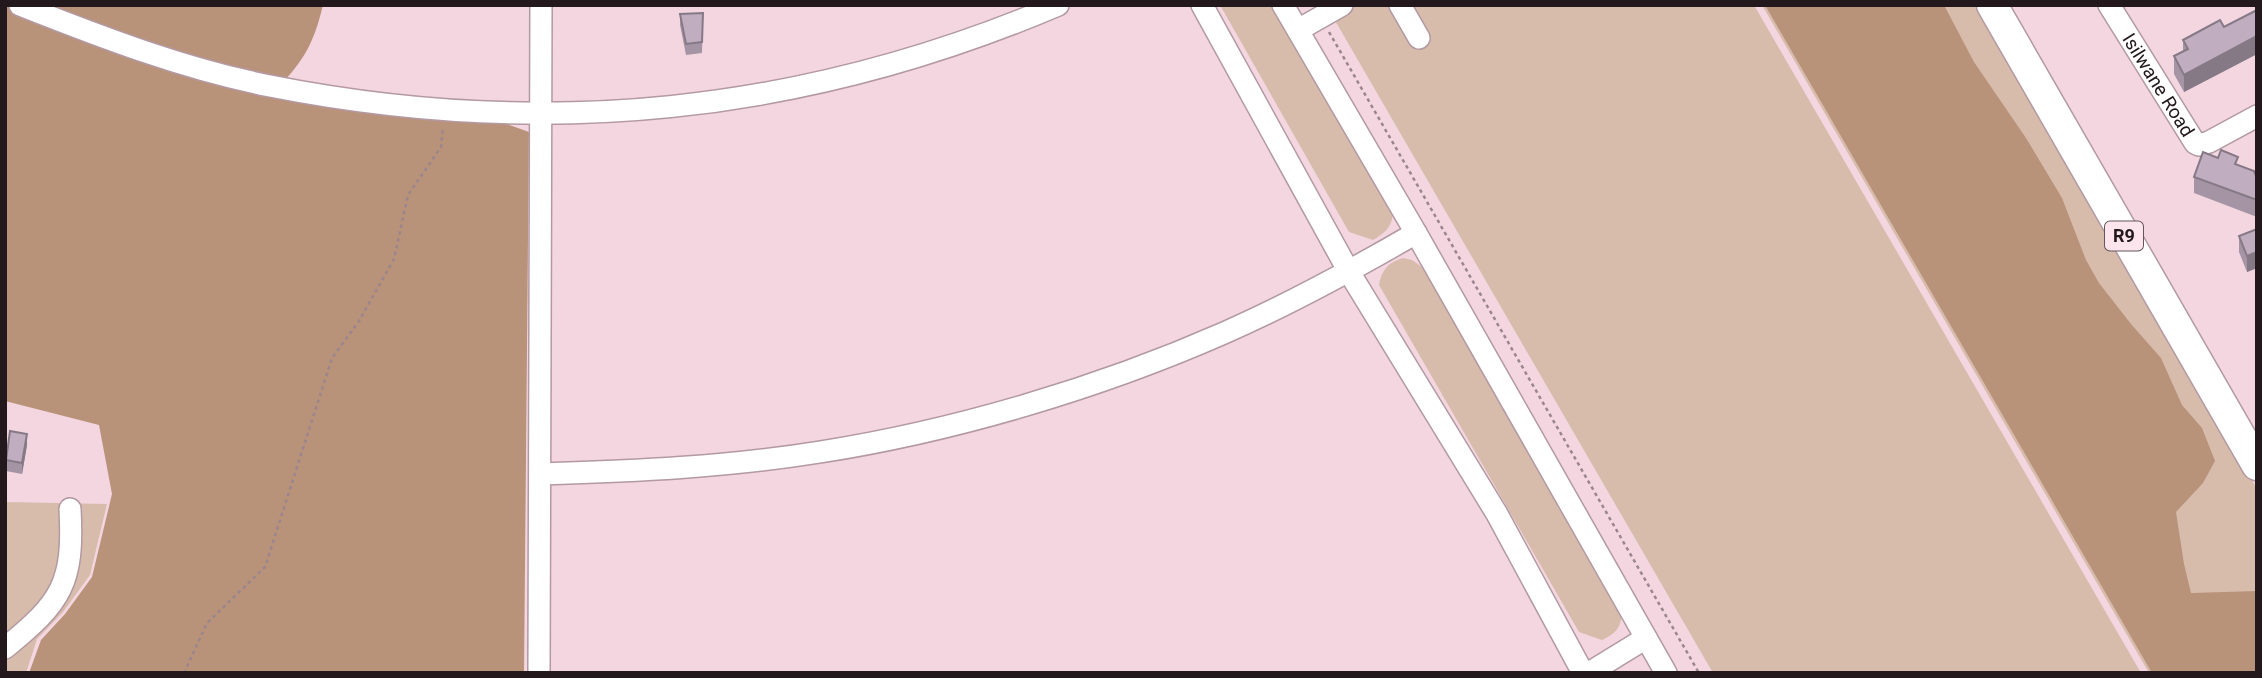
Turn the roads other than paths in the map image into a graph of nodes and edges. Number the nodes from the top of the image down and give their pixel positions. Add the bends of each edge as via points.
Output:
1 (20, 5) edge
2 (541, 5) edge
3 (1058, 5) edge
4 (1202, 5) edge
5 (1283, 5) edge
6 (1342, 5) edge
7 (1400, 5) edge
8 (1992, 5) edge
9 (2109, 5) edge
10 (1298, 30) junction
11 (1419, 38) dead end
12 (541, 114) junction
13 (2257, 116) edge
14 (1416, 233) junction
15 (1349, 272) junction
16 (2257, 466) edge
17 (541, 474) junction
18 (70, 509) dead end
19 (1646, 638) junction
20 (5, 648) edge
21 (540, 673) edge
22 (1583, 673) edge
23 (1589, 673) edge
24 (1666, 673) edge

1 - 12 street via 136,50 268,86 404,107
2 - 12 street
3 - 12 street via 912,60 821,83 635,111
4 - 15 street
5 - 10 street
6 - 10 street
7 - 11 street
8 - 16 highway, R9
9 - 13 street, Isilwane Road via 2195,143 2209,142
10 - 14 street
12 - 17 street
14 - 15 street
14 - 19 street
15 - 17 street via 1223,333 1116,375 958,424 757,460 681,469
15 - 22 street via 1497,514
17 - 21 street
18 - 20 street via 69,570 56,598
19 - 23 street
19 - 24 street

